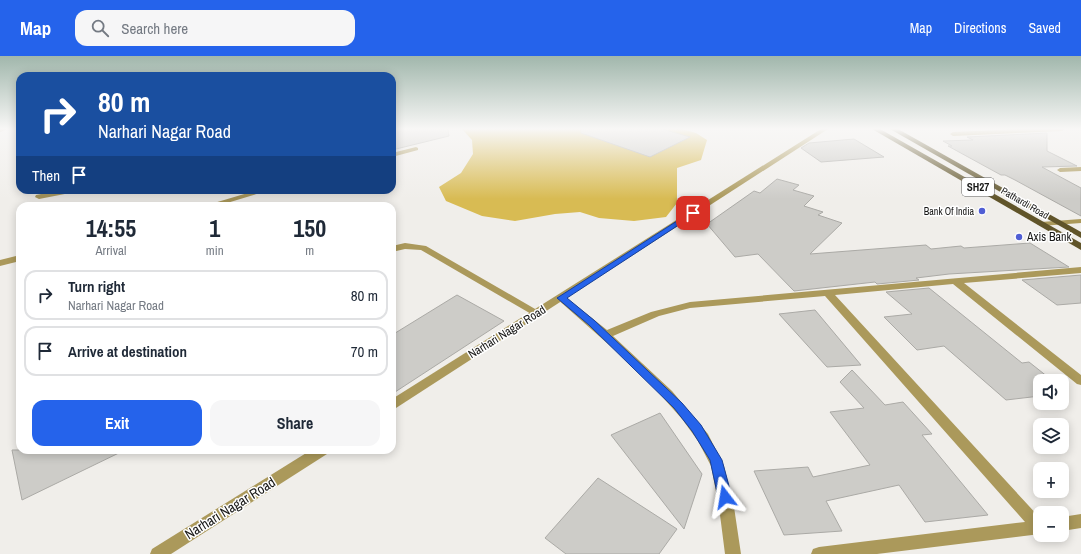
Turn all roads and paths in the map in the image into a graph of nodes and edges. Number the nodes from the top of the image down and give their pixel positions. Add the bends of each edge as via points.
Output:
1 (789, 152) edge
2 (915, 152) edge
3 (933, 152) edge
4 (1081, 169) edge
5 (1060, 170) dead end
6 (53, 194) edge
7 (256, 194) edge
8 (39, 197) dead end
9 (235, 202) edge
10 (1081, 221) edge
11 (1058, 223) junction
12 (1041, 224) junction
13 (1081, 235) edge
14 (1081, 247) edge
15 (396, 248) edge
16 (16, 259) edge
17 (0, 263) edge
18 (1081, 270) edge
19 (956, 282) junction
20 (828, 293) junction
21 (561, 298) junction
22 (537, 313) junction
23 (605, 335) junction
24 (1081, 381) edge
25 (396, 402) edge
26 (316, 454) edge
27 (1033, 520) edge
28 (1081, 521) edge
29 (1069, 523) edge
30 (1033, 528) edge
31 (158, 554) edge
32 (733, 554) edge
33 (819, 554) edge

1 - 21 street, Narhari Nagar Road
2 - 12 main road, Pathardi Road / SH27
3 - 11 main road
4 - 5 street
6 - 8 street
7 - 9 street
10 - 11 street
11 - 12 street
11 - 13 main road
12 - 14 main road, Pathardi Road / SH27
15 - 22 street via 405,246 423,248
16 - 17 street
18 - 19 street
19 - 20 street
19 - 24 street
20 - 23 street via 690,305 655,314
20 - 27 street
21 - 22 street, Narhari Nagar Road
21 - 23 street
22 - 25 street, Narhari Nagar Road
23 - 32 street via 678,406 696,428 716,460 725,497
26 - 31 street, Narhari Nagar Road
28 - 29 street
30 - 33 street

